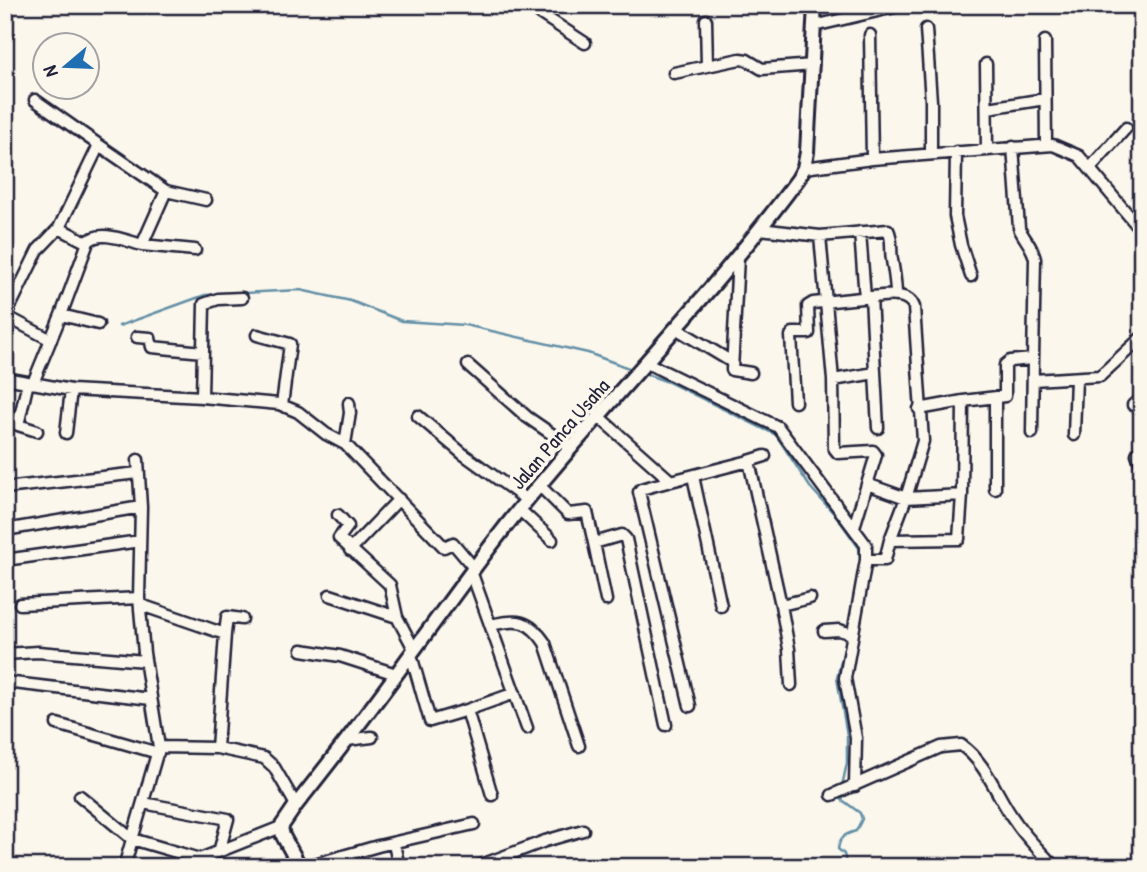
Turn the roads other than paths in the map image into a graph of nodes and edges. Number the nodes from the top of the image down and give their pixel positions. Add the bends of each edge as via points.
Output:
1 (527, 5) edge
2 (815, 5) edge
3 (903, 5) edge
4 (706, 20) dead end
5 (814, 26) junction
6 (926, 29) dead end
7 (870, 35) dead end
8 (1045, 41) dead end
9 (585, 43) dead end
10 (986, 64) dead end
11 (813, 65) junction
12 (707, 66) junction
13 (674, 73) dead end
14 (1045, 99) junction
15 (38, 102) edge
16 (988, 108) junction
17 (1126, 128) dead end
18 (99, 145) junction
19 (1046, 145) junction
20 (1013, 147) junction
21 (987, 149) junction
22 (956, 152) junction
23 (931, 154) junction
24 (872, 159) junction
25 (804, 168) junction
26 (1090, 168) junction
27 (166, 191) junction
28 (206, 200) dead end
29 (1138, 219) edge
30 (59, 228) junction
31 (760, 229) junction
32 (860, 232) junction
33 (1142, 232) edge
34 (820, 236) junction
35 (87, 243) junction
36 (142, 245) junction
37 (195, 250) dead end
38 (738, 257) junction
39 (971, 276) dead end
40 (5, 292) edge
41 (896, 296) junction
42 (868, 297) junction
43 (242, 298) dead end
44 (14, 300) junction
45 (825, 302) junction
46 (61, 315) junction
47 (6, 316) edge
48 (98, 324) dead end
49 (677, 329) junction
50 (257, 335) dead end
51 (137, 337) dead end
52 (1142, 337) edge
53 (51, 340) junction
54 (203, 352) junction
55 (1033, 359) junction
56 (732, 362) junction
57 (468, 365) dead end
58 (646, 365) junction
59 (751, 373) dead end
60 (875, 373) junction
61 (5, 378) edge
62 (1076, 378) junction
63 (833, 380) junction
64 (1033, 380) junction
65 (31, 383) junction
66 (71, 390) junction
67 (202, 397) junction
68 (1142, 397) edge
69 (995, 398) junction
70 (963, 401) junction
71 (796, 402) dead end
72 (349, 403) dead end
73 (282, 405) junction
74 (1133, 405) dead end
75 (919, 409) junction
76 (418, 416) dead end
77 (599, 418) junction
78 (878, 428) dead end
79 (37, 431) dead end
80 (66, 433) dead end
81 (1032, 433) dead end
82 (1074, 435) dead end
83 (345, 444) junction
84 (572, 448) junction
85 (1142, 448) edge
86 (765, 456) dead end
87 (138, 460) dead end
88 (749, 461) junction
89 (1142, 467) edge
90 (138, 473) junction
91 (693, 476) junction
92 (671, 481) junction
93 (867, 484) junction
94 (539, 485) junction
95 (5, 488) edge
96 (995, 489) dead end
97 (962, 495) junction
98 (905, 498) junction
99 (399, 499) junction
100 (524, 505) junction
101 (141, 507) junction
102 (338, 515) dead end
103 (854, 527) junction
104 (5, 530) edge
105 (552, 540) dead end
106 (890, 540) junction
107 (140, 541) junction
108 (594, 543) junction
109 (350, 550) junction
110 (5, 560) edge
111 (866, 560) junction
112 (472, 569) junction
113 (330, 595) dead end
114 (810, 598) dead end
115 (606, 600) dead end
116 (140, 601) junction
117 (20, 604) dead end
118 (781, 605) junction
119 (721, 606) dead end
120 (397, 617) junction
121 (243, 620) dead end
122 (491, 625) junction
123 (824, 631) dead end
124 (847, 633) junction
125 (225, 634) junction
126 (302, 650) dead end
127 (412, 652) junction
128 (5, 654) edge
129 (145, 660) junction
130 (396, 674) junction
131 (5, 682) edge
132 (790, 685) dead end
133 (515, 693) junction
134 (151, 699) junction
135 (690, 706) dead end
136 (467, 710) junction
137 (57, 724) dead end
138 (666, 725) dead end
139 (527, 728) dead end
140 (372, 737) dead end
141 (347, 740) junction
142 (579, 746) dead end
143 (217, 748) junction
144 (158, 750) junction
145 (492, 795) dead end
146 (80, 796) dead end
147 (143, 803) junction
148 (296, 805) junction
149 (474, 824) dead end
150 (281, 827) junction
151 (583, 830) dead end
152 (132, 839) junction
153 (394, 844) junction
154 (219, 852) junction
155 (124, 867) edge
156 (302, 867) edge
157 (399, 867) edge
158 (476, 867) edge
159 (1055, 867) edge

1 - 9 street
2 - 5 street, Jalan Panca Usaha
3 - 5 street
4 - 12 street
5 - 11 street, Jalan Panca Usaha
6 - 23 street
7 - 24 street
8 - 14 street
10 - 16 street
11 - 12 street via 762,69 740,59
11 - 25 street, Jalan Panca Usaha
12 - 13 street
14 - 16 street
14 - 19 street
15 - 18 street
16 - 21 street
17 - 26 street
18 - 27 street
18 - 30 street
19 - 20 street
19 - 26 street via 1071,152
20 - 21 street
20 - 55 street via 1019,228 1035,259
21 - 22 street
22 - 23 street
22 - 39 street via 955,216
23 - 24 street
24 - 25 street
25 - 31 street, Jalan Panca Usaha
26 - 29 street
27 - 28 street
27 - 36 street
29 - 33 street
30 - 35 street
30 - 44 street via 38,250
31 - 34 street
31 - 38 street, Jalan Panca Usaha
32 - 34 street
32 - 41 street via 890,231
32 - 42 street
34 - 45 street
35 - 36 street via 97,236
35 - 46 street
36 - 37 street
38 - 49 street, Jalan Panca Usaha
38 - 56 street
40 - 44 street
41 - 42 street
41 - 75 street via 909,299 914,307
42 - 45 street
42 - 60 street
43 - 54 street via 204,302
44 - 47 street
45 - 63 street
45 - 71 street via 807,307 809,334 792,334
46 - 48 street
46 - 53 street
47 - 53 street
49 - 56 street
49 - 58 street, Jalan Panca Usaha
50 - 73 street via 290,344
51 - 54 street via 150,338 152,347
52 - 62 street via 1100,376
53 - 65 street
54 - 67 street
55 - 64 street
55 - 69 street via 1007,363 1006,395
56 - 59 street via 733,371
57 - 84 street via 527,417
58 - 77 street, Jalan Panca Usaha
58 - 103 street via 778,428
60 - 63 street
60 - 78 street
61 - 65 street
62 - 64 street
62 - 82 street
63 - 93 street via 834,449 838,453 873,451
64 - 81 street
65 - 66 street
65 - 79 street via 18,425
66 - 67 street
66 - 80 street
67 - 73 street
68 - 74 street
69 - 70 street
69 - 96 street
70 - 75 street
70 - 97 street
72 - 83 street
73 - 83 street
75 - 98 street via 923,441
76 - 100 street
77 - 84 street, Jalan Panca Usaha
77 - 92 street
83 - 99 street
84 - 94 street, Jalan Panca Usaha
85 - 89 street via 1137,454
86 - 88 street
87 - 90 street
88 - 91 street
88 - 118 street
90 - 95 street
90 - 101 street
91 - 92 street
91 - 119 street
92 - 135 street via 639,492
93 - 98 street
93 - 103 street
94 - 100 street, Jalan Panca Usaha
94 - 108 street via 565,513 587,512
97 - 98 street
97 - 106 street via 959,539
98 - 106 street
99 - 109 street
99 - 112 street via 444,547 453,543
100 - 105 street
100 - 112 street, Jalan Panca Usaha
101 - 104 street
101 - 107 street
102 - 109 street via 348,526 339,538
103 - 111 street via 866,545
106 - 111 street via 885,560
107 - 110 street
107 - 116 street
108 - 115 street
108 - 138 street via 626,538
109 - 120 street via 390,585
111 - 124 street
112 - 122 street
112 - 127 street, Jalan Panca Usaha
113 - 120 street
114 - 118 street
116 - 117 street
116 - 125 street
116 - 129 street
118 - 132 street
120 - 127 street
121 - 125 street via 227,617
122 - 133 street
122 - 142 street via 519,622 537,632 545,643
123 - 124 street
124 - 159 street via 845,678 856,738 842,792 942,747 961,745 993,783 1021,830
125 - 143 street
126 - 130 street via 340,656
127 - 130 street, Jalan Panca Usaha
127 - 136 street via 430,721
128 - 129 street
129 - 134 street
130 - 141 street, Jalan Panca Usaha
131 - 134 street
133 - 136 street
133 - 139 street
134 - 144 street
136 - 145 street
137 - 144 street
140 - 141 street
141 - 148 street, Jalan Panca Usaha
143 - 144 street
143 - 148 street via 264,758
144 - 147 street
146 - 152 street
147 - 152 street
147 - 154 street via 228,819
148 - 150 street, Jalan Panca Usaha
149 - 153 street
150 - 154 street
150 - 156 street
151 - 158 street
152 - 154 street via 200,859
152 - 155 street
153 - 156 street
153 - 157 street

